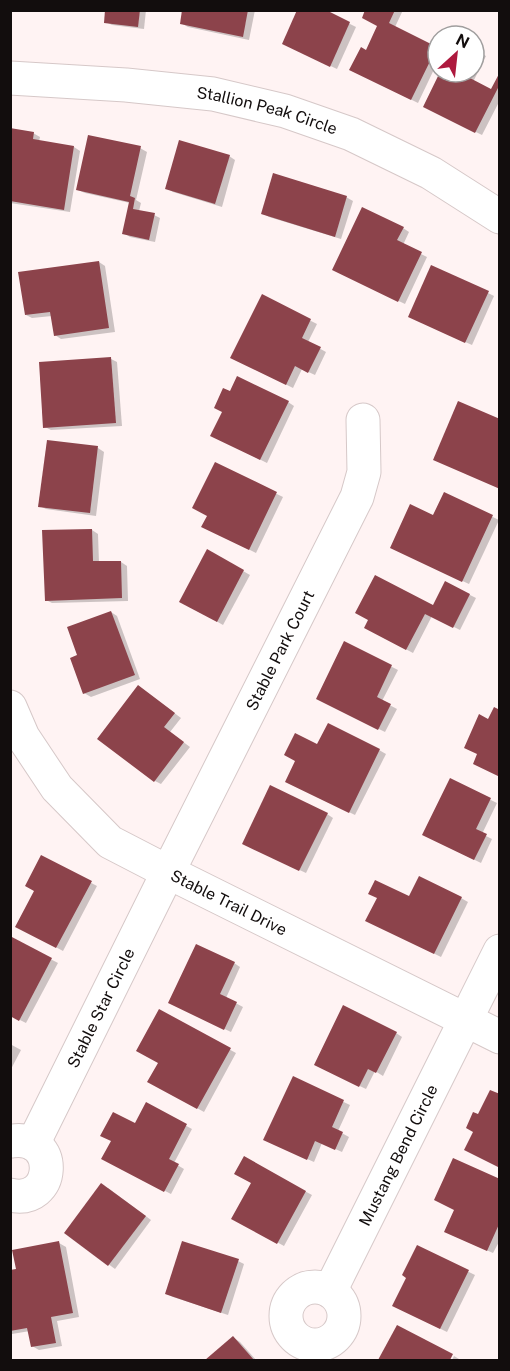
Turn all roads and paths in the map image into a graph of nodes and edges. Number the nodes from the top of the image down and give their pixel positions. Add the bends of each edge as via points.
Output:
1 (10, 78) edge
2 (500, 217) edge
3 (363, 420) dead end
4 (10, 707) edge
5 (168, 872) junction
6 (500, 951) edge
7 (465, 1019) junction
8 (500, 1037) edge
9 (22, 1143) edge
10 (10, 1195) edge
11 (330, 1290) dead end

1 - 2 street, Stallion Peak Circle via 213,94 285,111 381,148 431,173
3 - 5 street, Stable Park Court via 364,472 357,497
4 - 5 street, Stable Trail Drive via 23,737 57,788 110,842
5 - 7 street, Stable Trail Drive
5 - 9 street, Stable Star Circle
6 - 7 street, Mustang Bend Circle
7 - 8 street, Stable Trail Drive
7 - 11 street, Mustang Bend Circle
9 - 10 street, Stable Star Circle via 40,1149 47,1174 44,1183 30,1194

